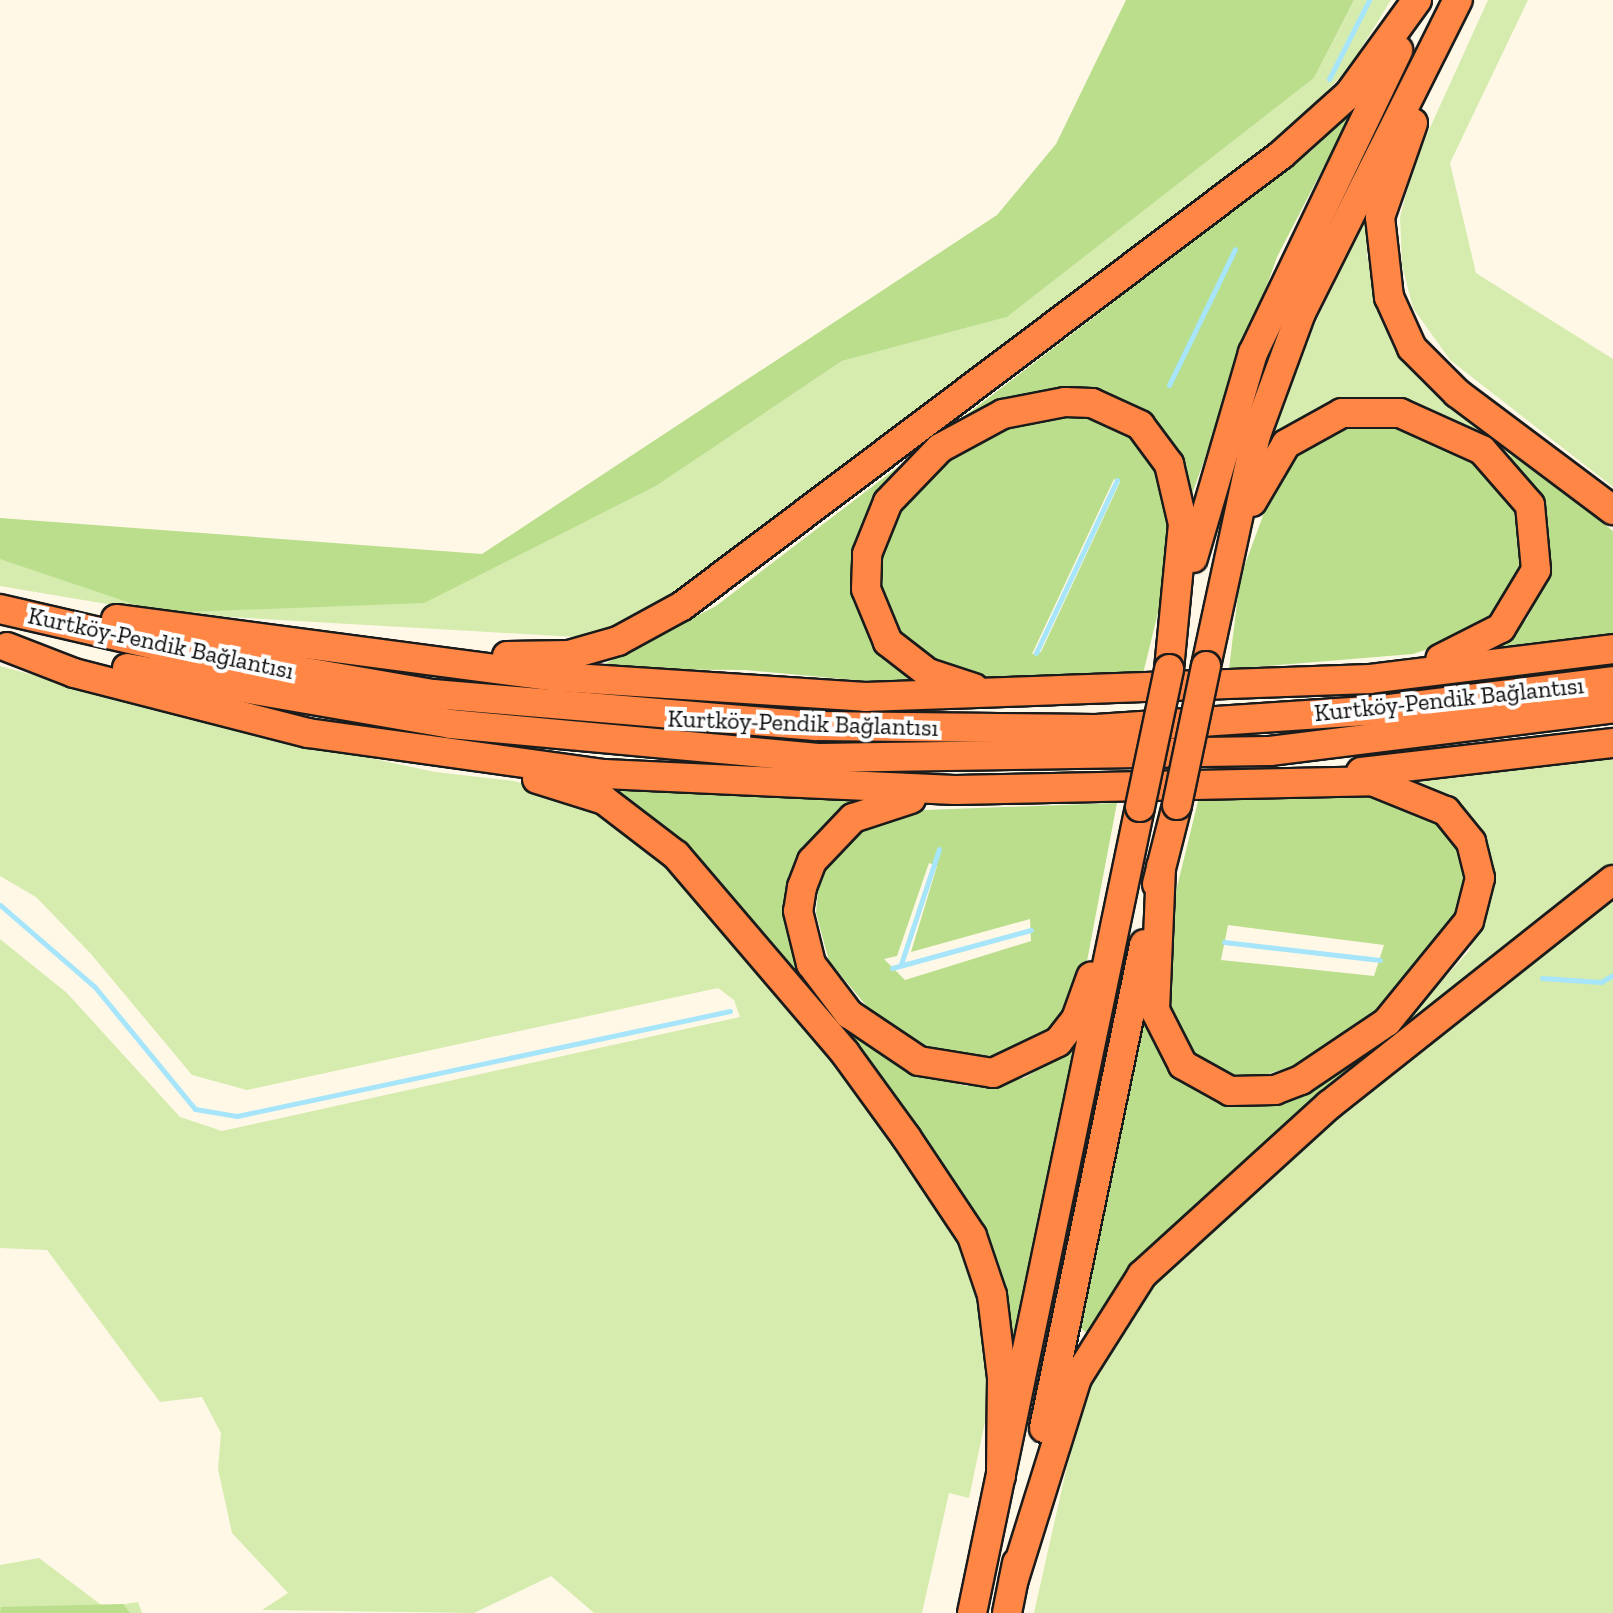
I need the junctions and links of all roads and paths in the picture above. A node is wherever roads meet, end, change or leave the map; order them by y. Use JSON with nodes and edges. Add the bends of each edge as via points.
{"nodes":[{"id":1,"x":1417,"y":0,"type":"edge"},
{"id":2,"x":1423,"y":0,"type":"edge"},
{"id":3,"x":1459,"y":0,"type":"edge"},
{"id":4,"x":1613,"y":510,"type":"edge"},
{"id":5,"x":1223,"y":561,"type":"junction"},
{"id":6,"x":0,"y":601,"type":"edge"},
{"id":7,"x":0,"y":609,"type":"edge"},
{"id":8,"x":3,"y":646,"type":"edge"},
{"id":9,"x":1613,"y":649,"type":"edge"},
{"id":10,"x":405,"y":656,"type":"junction"},
{"id":11,"x":1169,"y":669,"type":"junction"},
{"id":12,"x":1370,"y":679,"type":"junction"},
{"id":13,"x":1613,"y":681,"type":"edge"},
{"id":14,"x":1022,"y":696,"type":"junction"},
{"id":15,"x":1613,"y":708,"type":"edge"},
{"id":16,"x":1613,"y":743,"type":"edge"},
{"id":17,"x":459,"y":757,"type":"junction"},
{"id":18,"x":1296,"y":779,"type":"junction"},
{"id":19,"x":955,"y":790,"type":"junction"},
{"id":20,"x":1130,"y":858,"type":"junction"},
{"id":21,"x":1161,"y":867,"type":"junction"},
{"id":22,"x":1613,"y":880,"type":"edge"},
{"id":23,"x":1001,"y":1476,"type":"junction"},
{"id":24,"x":1014,"y":1579,"type":"junction"},
{"id":25,"x":972,"y":1613,"type":"edge"},
{"id":26,"x":1007,"y":1613,"type":"edge"}],
"edges":[{"from":1,"to":10,"type":"highway","via":[[1349,94],[1281,155],[682,606],[618,641],[569,655]]},
{"from":2,"to":11,"type":"highway","via":[[1253,353]]},
{"from":3,"to":4,"type":"highway","via":[[1380,217],[1389,297],[1412,348],[1457,393]]},
{"from":3,"to":5,"type":"highway","via":[[1301,313],[1256,435]]},
{"from":5,"to":12,"type":"highway","via":[[1264,474],[1286,444],[1321,419],[1400,413],[1482,450],[1530,505],[1536,570],[1521,604],[1501,628],[1462,654]]},
{"from":5,"to":21,"type":"highway","bridge":true,"via":[[1206,666]]},
{"from":6,"to":10,"type":"highway"},
{"from":7,"to":13,"type":"highway","name":"Kurtköy-Pendik Bağlantısı","via":[[178,650],[433,694],[816,726],[1096,729],[1381,710]]},
{"from":8,"to":15,"type":"highway","name":"Kurtköy-Pendik Bağlantısı","via":[[451,724],[817,758],[1270,751]]},
{"from":8,"to":17,"type":"highway","via":[[74,673],[308,733]]},
{"from":9,"to":12,"type":"highway"},
{"from":10,"to":14,"type":"highway","via":[[604,680],[865,697]]},
{"from":11,"to":14,"type":"highway","via":[[1183,524],[1169,464],[1140,425],[1117,412],[1092,403],[1036,405],[972,427],[940,448],[888,502],[867,554],[875,617],[906,660],[959,686]]},
{"from":11,"to":20,"type":"highway","bridge":true},
{"from":12,"to":14,"type":"highway"},
{"from":16,"to":18,"type":"highway"},
{"from":17,"to":19,"type":"highway","via":[[778,786]]},
{"from":17,"to":23,"type":"highway","via":[[604,800],[643,826],[686,866],[845,1053],[972,1236],[998,1333]]},
{"from":18,"to":19,"type":"highway"},
{"from":18,"to":21,"type":"highway","via":[[1409,790],[1446,811],[1463,832],[1480,878],[1469,921],[1438,967],[1346,1054],[1275,1090],[1230,1091],[1183,1065],[1155,1010]]},
{"from":19,"to":20,"type":"highway","via":[[853,818],[812,861],[798,911],[811,964],[829,991],[872,1034],[919,1061],[993,1073],[1058,1042],[1087,994]]},
{"from":20,"to":23,"type":"highway"},
{"from":21,"to":24,"type":"highway"},
{"from":22,"to":24,"type":"highway","via":[[1329,1105],[1142,1275],[1077,1378]]},
{"from":23,"to":25,"type":"highway"},
{"from":24,"to":26,"type":"highway"}]}
